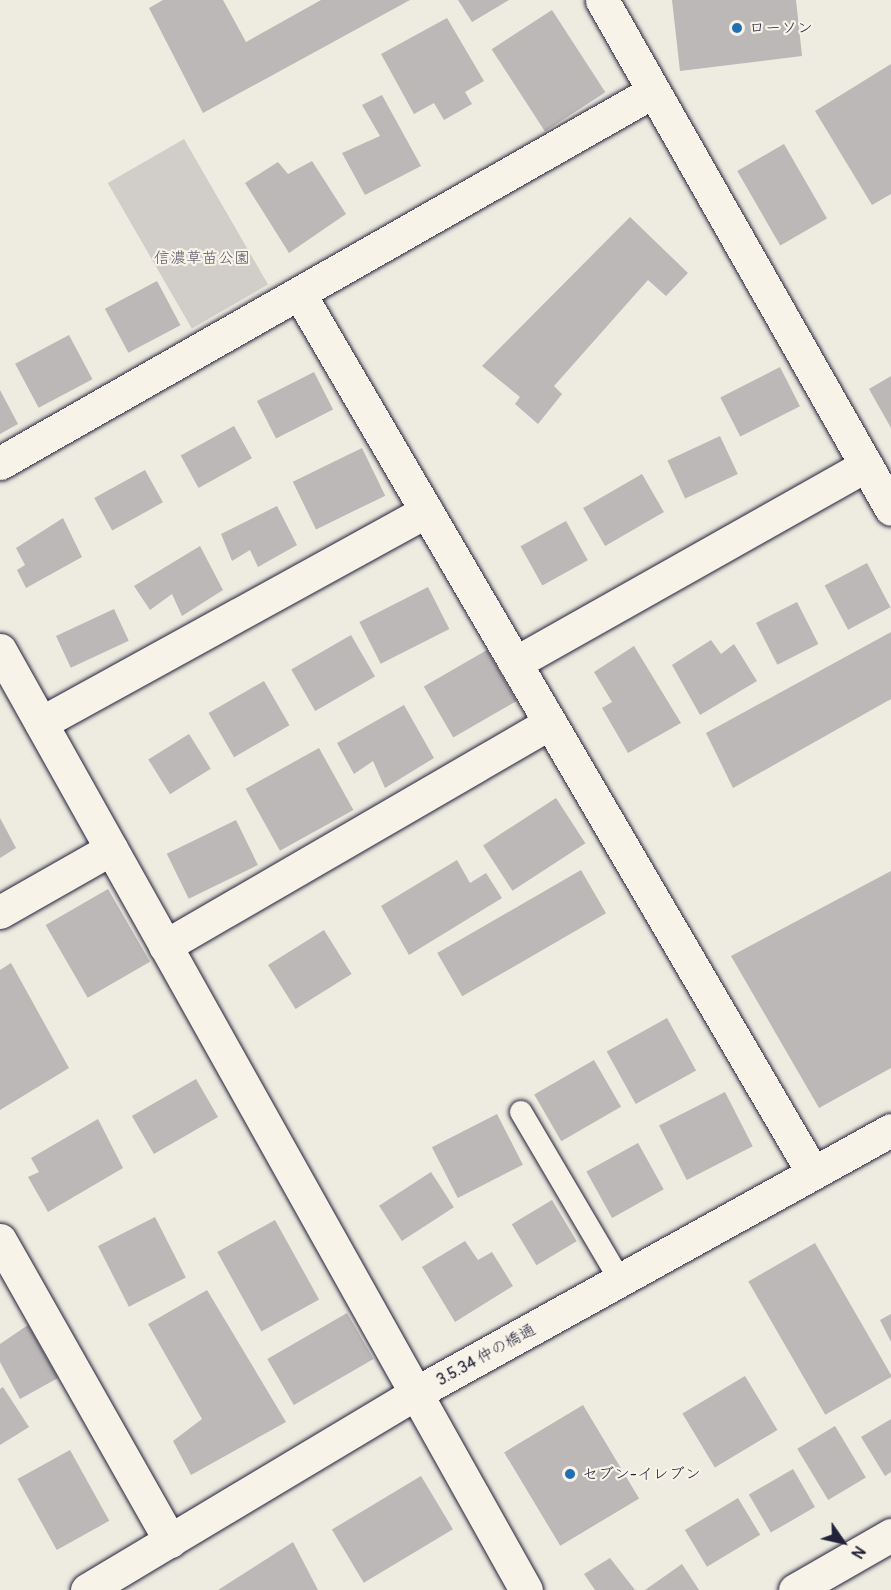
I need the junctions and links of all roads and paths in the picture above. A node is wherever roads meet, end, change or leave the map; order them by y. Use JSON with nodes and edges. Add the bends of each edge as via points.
{"nodes":[{"id":1,"x":602,"y":0,"type":"edge"},
{"id":2,"x":654,"y":91,"type":"junction"},
{"id":3,"x":298,"y":293,"type":"junction"},
{"id":4,"x":0,"y":463,"type":"edge"},
{"id":5,"x":866,"y":465,"type":"junction"},
{"id":6,"x":891,"y":509,"type":"edge"},
{"id":7,"x":426,"y":512,"type":"junction"},
{"id":8,"x":0,"y":650,"type":"edge"},
{"id":9,"x":515,"y":663,"type":"junction"},
{"id":10,"x":41,"y":723,"type":"junction"},
{"id":11,"x":550,"y":723,"type":"junction"},
{"id":12,"x":111,"y":849,"type":"junction"},
{"id":13,"x":0,"y":912,"type":"edge"},
{"id":14,"x":165,"y":946,"type":"junction"},
{"id":15,"x":521,"y":1112,"type":"dead end"},
{"id":16,"x":891,"y":1130,"type":"edge"},
{"id":17,"x":813,"y":1173,"type":"junction"},
{"id":18,"x":0,"y":1240,"type":"edge"},
{"id":19,"x":620,"y":1280,"type":"junction"},
{"id":20,"x":414,"y":1394,"type":"junction"},
{"id":21,"x":891,"y":1535,"type":"edge"},
{"id":22,"x":170,"y":1540,"type":"junction"},
{"id":23,"x":87,"y":1590,"type":"edge"},
{"id":24,"x":526,"y":1590,"type":"edge"},
{"id":25,"x":795,"y":1590,"type":"edge"}],
"edges":[{"from":1,"to":2,"type":"street"},
{"from":2,"to":3,"type":"street"},
{"from":2,"to":5,"type":"street"},
{"from":3,"to":4,"type":"street"},
{"from":3,"to":7,"type":"street"},
{"from":5,"to":6,"type":"street"},
{"from":5,"to":9,"type":"street"},
{"from":7,"to":9,"type":"street"},
{"from":7,"to":10,"type":"street"},
{"from":8,"to":10,"type":"street"},
{"from":9,"to":11,"type":"street"},
{"from":10,"to":12,"type":"street"},
{"from":11,"to":14,"type":"street"},
{"from":11,"to":17,"type":"street"},
{"from":12,"to":13,"type":"street"},
{"from":12,"to":14,"type":"street"},
{"from":14,"to":20,"type":"street"},
{"from":15,"to":19,"type":"lane"},
{"from":16,"to":17,"type":"street","name":"3.5.34 仲の橋通"},
{"from":17,"to":19,"type":"street","name":"3.5.34 仲の橋通"},
{"from":18,"to":22,"type":"street"},
{"from":19,"to":20,"type":"street","name":"3.5.34 仲の橋通"},
{"from":20,"to":22,"type":"street","name":"3.5.34 仲の橋通"},
{"from":20,"to":24,"type":"street"},
{"from":21,"to":25,"type":"street"},
{"from":22,"to":23,"type":"street","name":"3.5.34 仲の橋通"}]}
